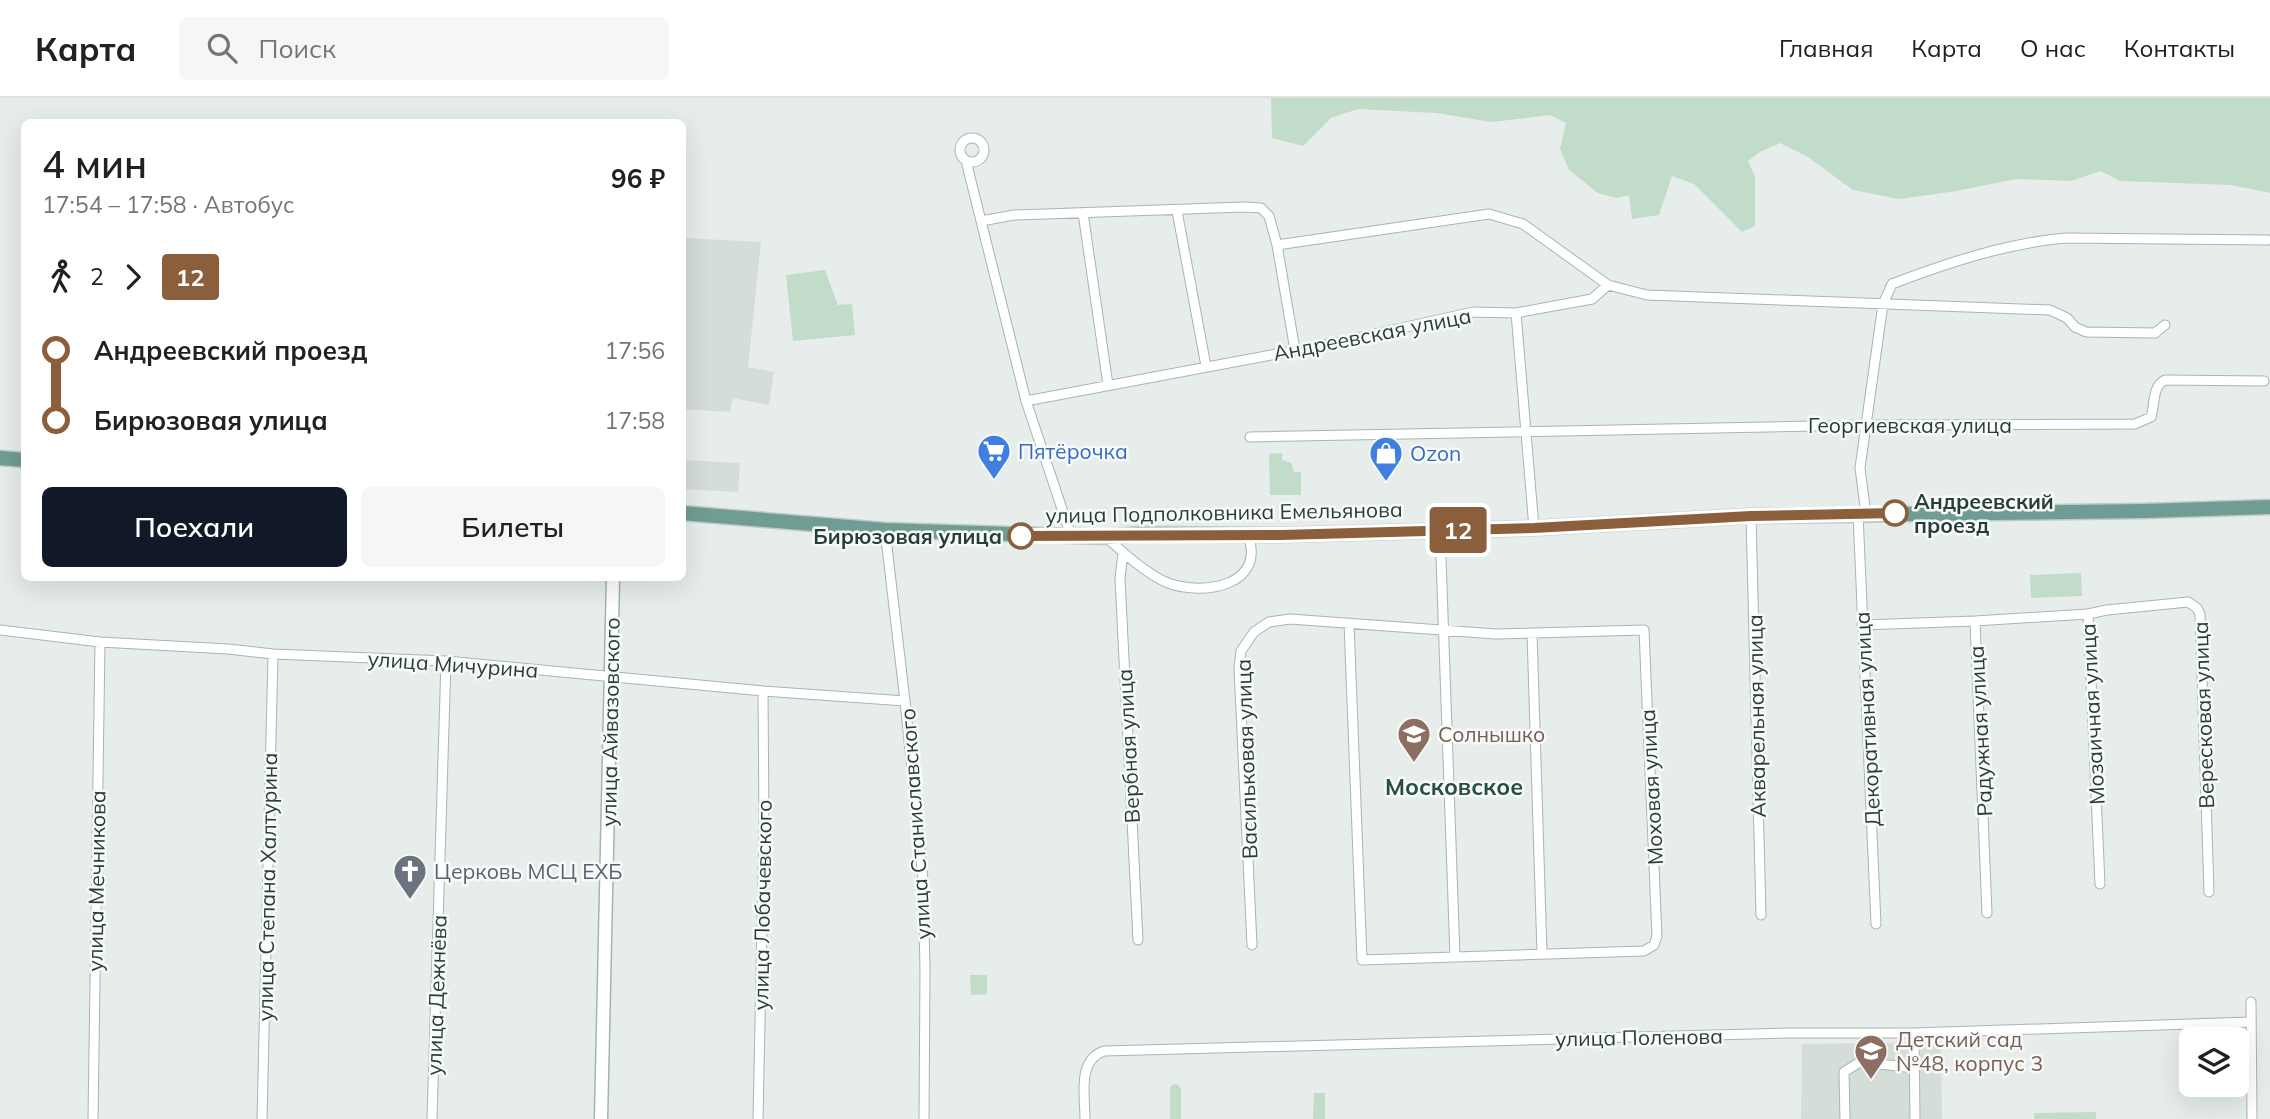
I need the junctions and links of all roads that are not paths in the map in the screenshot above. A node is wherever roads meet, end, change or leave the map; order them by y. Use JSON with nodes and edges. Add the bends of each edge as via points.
{"nodes":[{"id":1,"x":966,"y":161,"type":"dead end"},
{"id":2,"x":1177,"y":211,"type":"junction"},
{"id":3,"x":1083,"y":213,"type":"junction"},
{"id":4,"x":981,"y":221,"type":"junction"},
{"id":5,"x":2268,"y":240,"type":"edge"},
{"id":6,"x":1277,"y":244,"type":"junction"},
{"id":7,"x":1608,"y":285,"type":"junction"},
{"id":8,"x":1883,"y":304,"type":"junction"},
{"id":9,"x":1516,"y":313,"type":"junction"},
{"id":10,"x":2165,"y":325,"type":"dead end"},
{"id":11,"x":1295,"y":350,"type":"junction"},
{"id":12,"x":1206,"y":366,"type":"junction"},
{"id":13,"x":2264,"y":381,"type":"dead end"},
{"id":14,"x":1108,"y":385,"type":"junction"},
{"id":15,"x":1026,"y":401,"type":"junction"},
{"id":16,"x":1867,"y":425,"type":"junction"},
{"id":17,"x":1527,"y":431,"type":"junction"},
{"id":18,"x":1250,"y":437,"type":"dead end"},
{"id":19,"x":0,"y":458,"type":"edge"},
{"id":20,"x":21,"y":460,"type":"edge"},
{"id":21,"x":2270,"y":507,"type":"edge"},
{"id":22,"x":686,"y":513,"type":"edge"},
{"id":23,"x":1862,"y":514,"type":"junction"},
{"id":24,"x":1751,"y":516,"type":"junction"},
{"id":25,"x":1534,"y":528,"type":"junction"},
{"id":26,"x":885,"y":530,"type":"junction"},
{"id":27,"x":1440,"y":530,"type":"junction"},
{"id":28,"x":1248,"y":535,"type":"junction"},
{"id":29,"x":1071,"y":536,"type":"junction"},
{"id":30,"x":1107,"y":537,"type":"junction"},
{"id":31,"x":1123,"y":552,"type":"junction"},
{"id":32,"x":613,"y":581,"type":"edge"},
{"id":33,"x":2088,"y":614,"type":"junction"},
{"id":34,"x":1975,"y":621,"type":"junction"},
{"id":35,"x":1349,"y":623,"type":"junction"},
{"id":36,"x":1862,"y":625,"type":"junction"},
{"id":37,"x":0,"y":630,"type":"edge"},
{"id":38,"x":1444,"y":632,"type":"junction"},
{"id":39,"x":1532,"y":634,"type":"junction"},
{"id":40,"x":100,"y":642,"type":"junction"},
{"id":41,"x":272,"y":654,"type":"junction"},
{"id":42,"x":446,"y":661,"type":"junction"},
{"id":43,"x":611,"y":676,"type":"junction"},
{"id":44,"x":763,"y":691,"type":"junction"},
{"id":45,"x":905,"y":701,"type":"junction"},
{"id":46,"x":2100,"y":884,"type":"dead end"},
{"id":47,"x":2209,"y":892,"type":"dead end"},
{"id":48,"x":1987,"y":913,"type":"dead end"},
{"id":49,"x":1761,"y":915,"type":"dead end"},
{"id":50,"x":1876,"y":924,"type":"dead end"},
{"id":51,"x":1138,"y":940,"type":"dead end"},
{"id":52,"x":1252,"y":945,"type":"dead end"},
{"id":53,"x":1542,"y":953,"type":"junction"},
{"id":54,"x":1455,"y":957,"type":"junction"},
{"id":55,"x":2250,"y":1002,"type":"dead end"},
{"id":56,"x":2251,"y":1022,"type":"junction"},
{"id":57,"x":1914,"y":1033,"type":"junction"},
{"id":58,"x":1914,"y":1068,"type":"junction"},
{"id":59,"x":93,"y":1119,"type":"edge"},
{"id":60,"x":262,"y":1119,"type":"edge"},
{"id":61,"x":432,"y":1119,"type":"edge"},
{"id":62,"x":601,"y":1119,"type":"edge"},
{"id":63,"x":758,"y":1119,"type":"edge"},
{"id":64,"x":924,"y":1119,"type":"edge"},
{"id":65,"x":1085,"y":1119,"type":"edge"},
{"id":66,"x":1845,"y":1119,"type":"edge"},
{"id":67,"x":1915,"y":1119,"type":"edge"},
{"id":68,"x":2252,"y":1119,"type":"edge"}],
"edges":[{"from":1,"to":4,"type":"street"},
{"from":2,"to":3,"type":"street"},
{"from":2,"to":6,"type":"street","via":[[1261,208],[1269,216]]},
{"from":2,"to":12,"type":"street"},
{"from":3,"to":4,"type":"street"},
{"from":3,"to":14,"type":"street"},
{"from":4,"to":15,"type":"street"},
{"from":5,"to":8,"type":"street","via":[[2038,240],[1892,284]]},
{"from":6,"to":7,"type":"street","via":[[1489,214],[1523,224]]},
{"from":6,"to":11,"type":"street"},
{"from":7,"to":8,"type":"street","via":[[1647,295]]},
{"from":7,"to":9,"type":"street","name":"Андреевская улица","via":[[1592,299]]},
{"from":8,"to":10,"type":"street","via":[[2050,310],[2086,332],[2155,333]]},
{"from":8,"to":16,"type":"street","name":"Декоративная улица"},
{"from":9,"to":11,"type":"street","name":"Андреевская улица","via":[[1473,312]]},
{"from":9,"to":17,"type":"street"},
{"from":11,"to":12,"type":"street","name":"Андреевская улица"},
{"from":12,"to":14,"type":"street","name":"Андреевская улица"},
{"from":13,"to":16,"type":"street","name":"Георгиевская улица","via":[[2165,380],[2156,389],[2151,417],[2135,424]]},
{"from":14,"to":15,"type":"street","name":"Андреевская улица"},
{"from":15,"to":29,"type":"street"},
{"from":16,"to":17,"type":"street","name":"Георгиевская улица"},
{"from":16,"to":23,"type":"street","name":"Декоративная улица","via":[[1860,468]]},
{"from":17,"to":18,"type":"street","name":"Георгиевская улица"},
{"from":17,"to":25,"type":"street"},
{"from":19,"to":20,"type":"main road"},
{"from":21,"to":23,"type":"main road","name":"улица Подполковника Емельянова"},
{"from":22,"to":26,"type":"main road","name":"улица Подполковника Емельянова"},
{"from":23,"to":24,"type":"main road","name":"улица Подполковника Емельянова"},
{"from":23,"to":36,"type":"street","name":"Декоративная улица"},
{"from":24,"to":25,"type":"main road","name":"улица Подполковника Емельянова"},
{"from":24,"to":49,"type":"street","name":"Акварельная улица"},
{"from":25,"to":27,"type":"main road","name":"улица Подполковника Емельянова"},
{"from":26,"to":29,"type":"main road","name":"улица Подполковника Емельянова"},
{"from":26,"to":45,"type":"street","name":"улица Станиславского"},
{"from":27,"to":28,"type":"main road","name":"улица Подполковника Емельянова"},
{"from":27,"to":38,"type":"street"},
{"from":28,"to":30,"type":"main road","name":"улица Подполковника Емельянова"},
{"from":28,"to":31,"type":"street","via":[[1250,560],[1244,575],[1212,587],[1167,583]]},
{"from":29,"to":30,"type":"main road","name":"улица Подполковника Емельянова"},
{"from":30,"to":31,"type":"street"},
{"from":31,"to":51,"type":"street","name":"Вербная улица","via":[[1120,579]]},
{"from":32,"to":43,"type":"street","name":"улица Айвазовского"},
{"from":33,"to":34,"type":"street","name":"Мозаичная улица"},
{"from":33,"to":46,"type":"street","name":"Мозаичная улица"},
{"from":33,"to":47,"type":"street","name":"Вересковая улица","via":[[2188,602],[2200,614]]},
{"from":34,"to":36,"type":"street","name":"Радужная улица"},
{"from":34,"to":48,"type":"street","name":"Радужная улица"},
{"from":35,"to":38,"type":"street","name":"Моховая улица"},
{"from":35,"to":52,"type":"street","name":"Васильковая улица","via":[[1269,622],[1254,632],[1241,651]]},
{"from":35,"to":54,"type":"street","name":"Моховая улица","via":[[1362,960]]},
{"from":36,"to":50,"type":"street","name":"Декоративная улица"},
{"from":37,"to":40,"type":"street","name":"улица Мичурина"},
{"from":38,"to":39,"type":"street","name":"Моховая улица"},
{"from":38,"to":54,"type":"street"},
{"from":39,"to":53,"type":"street"},
{"from":39,"to":53,"type":"street","name":"Моховая улица","via":[[1644,630],[1657,936],[1654,945],[1644,951]]},
{"from":40,"to":41,"type":"street","name":"улица Мичурина"},
{"from":40,"to":59,"type":"street","name":"улица Мечникова"},
{"from":41,"to":42,"type":"street","name":"улица Мичурина"},
{"from":41,"to":60,"type":"street","name":"улица Степана Халтурина"},
{"from":42,"to":43,"type":"street","name":"улица Мичурина"},
{"from":42,"to":61,"type":"street","name":"улица Дежнёва"},
{"from":43,"to":44,"type":"street","name":"улица Мичурина"},
{"from":43,"to":62,"type":"street","name":"улица Айвазовского"},
{"from":44,"to":45,"type":"street","name":"улица Мичурина"},
{"from":44,"to":63,"type":"street","name":"улица Лобачевского"},
{"from":45,"to":64,"type":"street","name":"улица Станиславского","via":[[923,880]]},
{"from":53,"to":54,"type":"street","name":"Моховая улица"},
{"from":55,"to":56,"type":"street"},
{"from":56,"to":57,"type":"street","name":"улица Поленова"},
{"from":56,"to":68,"type":"street"},
{"from":57,"to":58,"type":"street"},
{"from":57,"to":65,"type":"street","name":"улица Поленова","via":[[1104,1051],[1086,1066]]},
{"from":58,"to":66,"type":"street","via":[[1860,1062],[1844,1072]]},
{"from":58,"to":67,"type":"street"}]}
